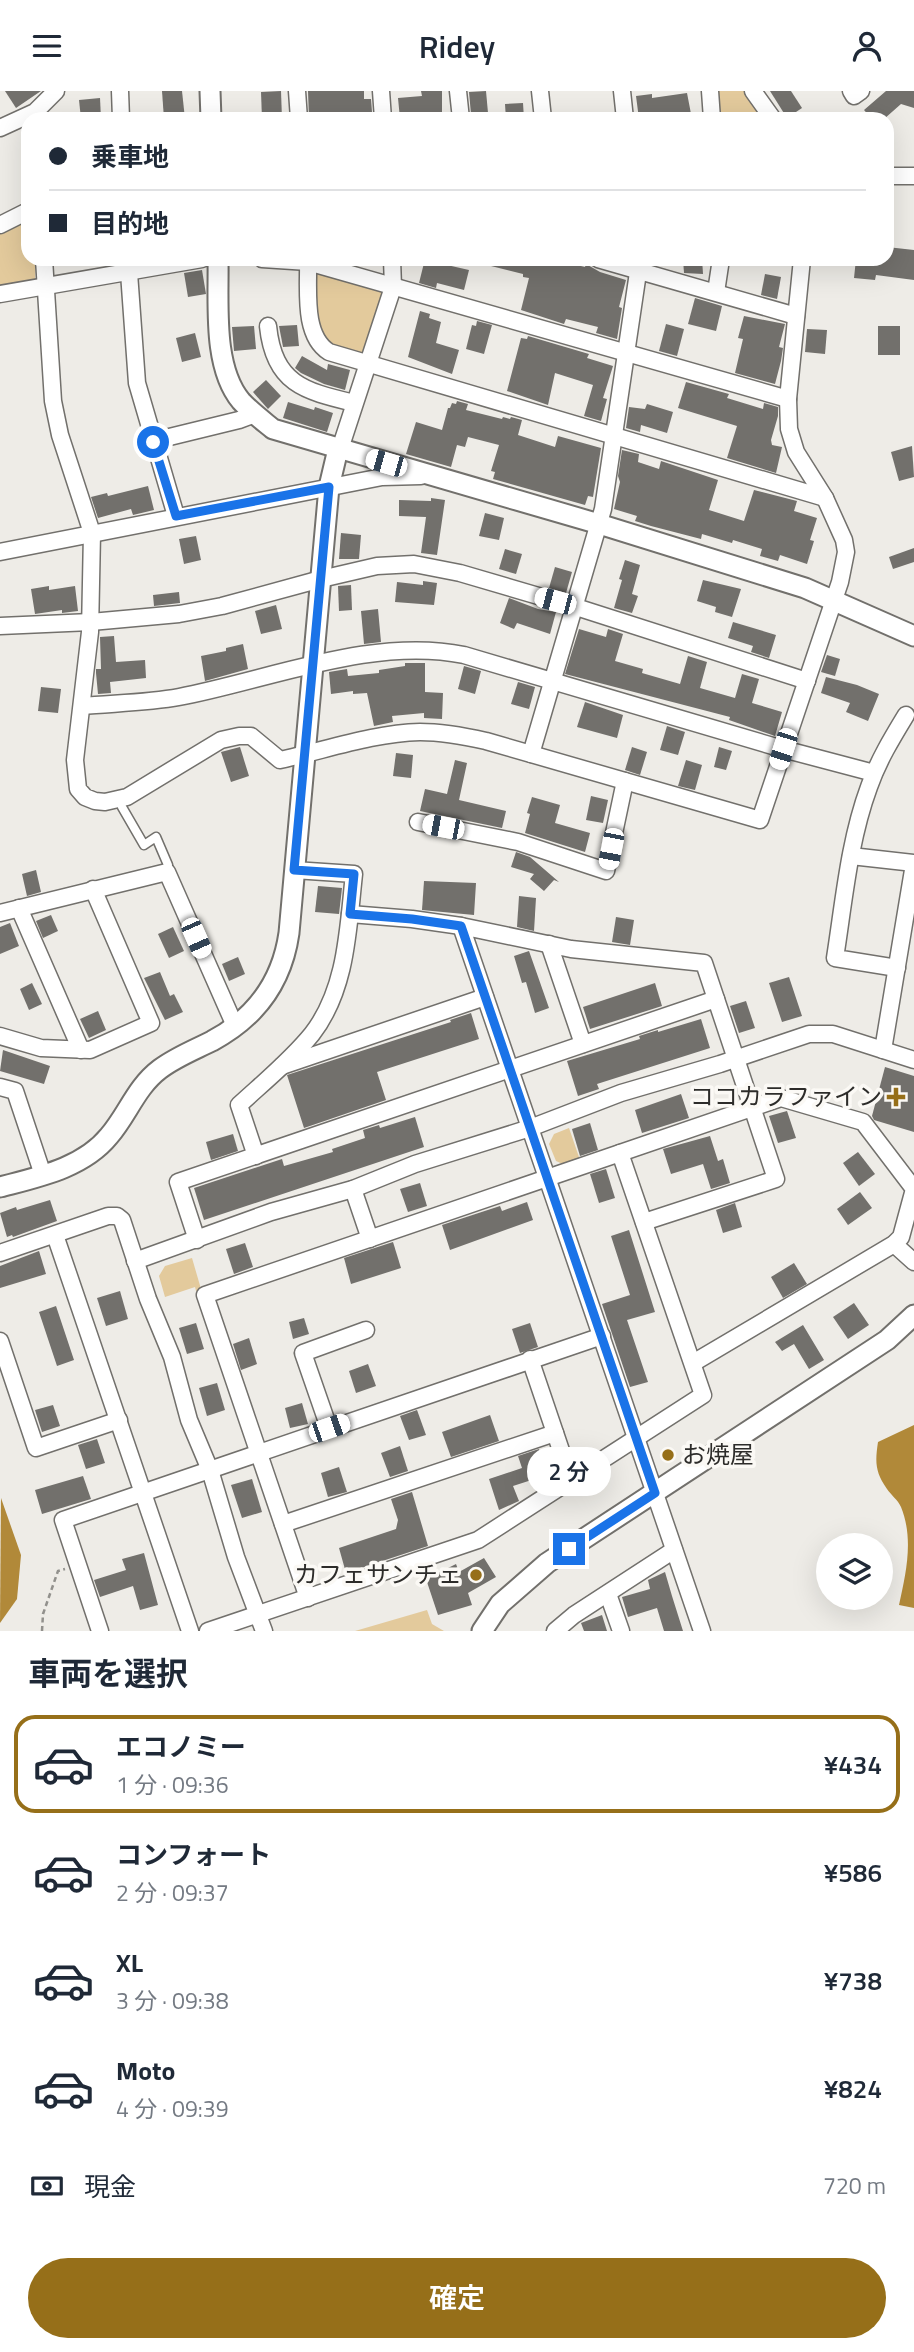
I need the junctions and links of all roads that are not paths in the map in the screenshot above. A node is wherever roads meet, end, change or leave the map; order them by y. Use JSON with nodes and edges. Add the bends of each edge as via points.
{"nodes":[{"id":1,"x":56,"y":91,"type":"edge"},
{"id":2,"x":120,"y":91,"type":"edge"},
{"id":3,"x":210,"y":91,"type":"edge"},
{"id":4,"x":297,"y":91,"type":"edge"},
{"id":5,"x":380,"y":91,"type":"edge"},
{"id":6,"x":458,"y":91,"type":"edge"},
{"id":7,"x":540,"y":91,"type":"edge"},
{"id":8,"x":622,"y":91,"type":"edge"},
{"id":9,"x":710,"y":91,"type":"edge"},
{"id":10,"x":753,"y":91,"type":"edge"},
{"id":11,"x":851,"y":91,"type":"edge"},
{"id":12,"x":861,"y":91,"type":"edge"},
{"id":13,"x":38,"y":112,"type":"edge"},
{"id":14,"x":121,"y":112,"type":"edge"},
{"id":15,"x":211,"y":112,"type":"edge"},
{"id":16,"x":298,"y":112,"type":"edge"},
{"id":17,"x":382,"y":112,"type":"edge"},
{"id":18,"x":460,"y":112,"type":"edge"},
{"id":19,"x":542,"y":112,"type":"edge"},
{"id":20,"x":624,"y":112,"type":"edge"},
{"id":21,"x":712,"y":112,"type":"edge"},
{"id":22,"x":768,"y":112,"type":"edge"},
{"id":23,"x":21,"y":120,"type":"edge"},
{"id":24,"x":0,"y":128,"type":"edge"},
{"id":25,"x":894,"y":176,"type":"edge"},
{"id":26,"x":914,"y":176,"type":"edge"},
{"id":27,"x":21,"y":214,"type":"edge"},
{"id":28,"x":0,"y":225,"type":"edge"},
{"id":29,"x":44,"y":266,"type":"edge"},
{"id":30,"x":125,"y":266,"type":"edge"},
{"id":31,"x":129,"y":266,"type":"edge"},
{"id":32,"x":218,"y":266,"type":"edge"},
{"id":33,"x":308,"y":266,"type":"edge"},
{"id":34,"x":327,"y":266,"type":"edge"},
{"id":35,"x":392,"y":266,"type":"edge"},
{"id":36,"x":639,"y":266,"type":"edge"},
{"id":37,"x":644,"y":266,"type":"edge"},
{"id":38,"x":720,"y":266,"type":"edge"},
{"id":39,"x":801,"y":266,"type":"edge"},
{"id":40,"x":45,"y":286,"type":"junction"},
{"id":41,"x":393,"y":287,"type":"junction"},
{"id":42,"x":716,"y":292,"type":"junction"},
{"id":43,"x":0,"y":295,"type":"edge"},
{"id":44,"x":796,"y":316,"type":"junction"},
{"id":45,"x":268,"y":325,"type":"dead end"},
{"id":46,"x":625,"y":353,"type":"junction"},
{"id":47,"x":366,"y":364,"type":"junction"},
{"id":48,"x":788,"y":399,"type":"junction"},
{"id":49,"x":355,"y":403,"type":"junction"},
{"id":50,"x":255,"y":414,"type":"junction"},
{"id":51,"x":614,"y":437,"type":"junction"},
{"id":52,"x":153,"y":442,"type":"junction"},
{"id":53,"x":339,"y":449,"type":"junction"},
{"id":54,"x":432,"y":476,"type":"junction"},
{"id":55,"x":329,"y":487,"type":"junction"},
{"id":56,"x":825,"y":498,"type":"junction"},
{"id":57,"x":176,"y":516,"type":"junction"},
{"id":58,"x":599,"y":524,"type":"junction"},
{"id":59,"x":92,"y":533,"type":"junction"},
{"id":60,"x":0,"y":552,"type":"edge"},
{"id":61,"x":321,"y":579,"type":"junction"},
{"id":62,"x":834,"y":599,"type":"junction"},
{"id":63,"x":576,"y":607,"type":"junction"},
{"id":64,"x":91,"y":622,"type":"junction"},
{"id":65,"x":0,"y":626,"type":"edge"},
{"id":66,"x":914,"y":636,"type":"edge"},
{"id":67,"x":312,"y":666,"type":"junction"},
{"id":68,"x":554,"y":680,"type":"junction"},
{"id":69,"x":807,"y":681,"type":"junction"},
{"id":70,"x":82,"y":706,"type":"junction"},
{"id":71,"x":906,"y":715,"type":"dead end"},
{"id":72,"x":783,"y":749,"type":"junction"},
{"id":73,"x":531,"y":754,"type":"junction"},
{"id":74,"x":304,"y":755,"type":"junction"},
{"id":75,"x":874,"y":773,"type":"junction"},
{"id":76,"x":625,"y":781,"type":"junction"},
{"id":77,"x":120,"y":799,"type":"junction"},
{"id":78,"x":418,"y":822,"type":"dead end"},
{"id":79,"x":851,"y":856,"type":"junction"},
{"id":80,"x":914,"y":863,"type":"edge"},
{"id":81,"x":294,"y":870,"type":"junction"},
{"id":82,"x":167,"y":872,"type":"junction"},
{"id":83,"x":93,"y":889,"type":"junction"},
{"id":84,"x":19,"y":908,"type":"junction"},
{"id":85,"x":0,"y":913,"type":"edge"},
{"id":86,"x":350,"y":914,"type":"junction"},
{"id":87,"x":461,"y":926,"type":"junction"},
{"id":88,"x":549,"y":944,"type":"junction"},
{"id":89,"x":897,"y":968,"type":"junction"},
{"id":90,"x":485,"y":997,"type":"junction"},
{"id":91,"x":716,"y":999,"type":"junction"},
{"id":92,"x":235,"y":1026,"type":"junction"},
{"id":93,"x":0,"y":1036,"type":"edge"},
{"id":94,"x":583,"y":1044,"type":"junction"},
{"id":95,"x":81,"y":1050,"type":"junction"},
{"id":96,"x":883,"y":1050,"type":"junction"},
{"id":97,"x":737,"y":1058,"type":"junction"},
{"id":98,"x":914,"y":1061,"type":"edge"},
{"id":99,"x":280,"y":1067,"type":"junction"},
{"id":100,"x":511,"y":1070,"type":"junction"},
{"id":101,"x":0,"y":1087,"type":"edge"},
{"id":102,"x":753,"y":1108,"type":"junction"},
{"id":103,"x":530,"y":1128,"type":"junction"},
{"id":104,"x":620,"y":1153,"type":"junction"},
{"id":105,"x":256,"y":1156,"type":"junction"},
{"id":106,"x":43,"y":1175,"type":"junction"},
{"id":107,"x":547,"y":1178,"type":"junction"},
{"id":108,"x":0,"y":1187,"type":"edge"},
{"id":109,"x":354,"y":1189,"type":"junction"},
{"id":110,"x":644,"y":1222,"type":"junction"},
{"id":111,"x":55,"y":1235,"type":"junction"},
{"id":112,"x":370,"y":1239,"type":"junction"},
{"id":113,"x":197,"y":1240,"type":"junction"},
{"id":114,"x":894,"y":1244,"type":"junction"},
{"id":115,"x":0,"y":1253,"type":"edge"},
{"id":116,"x":135,"y":1261,"type":"junction"},
{"id":117,"x":914,"y":1262,"type":"edge"},
{"id":118,"x":914,"y":1315,"type":"edge"},
{"id":119,"x":366,"y":1330,"type":"dead end"},
{"id":120,"x":602,"y":1336,"type":"junction"},
{"id":121,"x":0,"y":1341,"type":"edge"},
{"id":122,"x":530,"y":1359,"type":"junction"},
{"id":123,"x":693,"y":1363,"type":"junction"},
{"id":124,"x":119,"y":1420,"type":"junction"},
{"id":125,"x":329,"y":1428,"type":"junction"},
{"id":126,"x":555,"y":1433,"type":"junction"},
{"id":127,"x":637,"y":1438,"type":"junction"},
{"id":128,"x":259,"y":1452,"type":"junction"},
{"id":129,"x":210,"y":1470,"type":"junction"},
{"id":130,"x":571,"y":1480,"type":"junction"},
{"id":131,"x":143,"y":1491,"type":"junction"},
{"id":132,"x":655,"y":1493,"type":"junction"},
{"id":133,"x":283,"y":1524,"type":"junction"},
{"id":134,"x":674,"y":1549,"type":"junction"},
{"id":135,"x":608,"y":1594,"type":"junction"},
{"id":136,"x":308,"y":1598,"type":"junction"},
{"id":137,"x":259,"y":1614,"type":"junction"},
{"id":138,"x":100,"y":1631,"type":"edge"},
{"id":139,"x":190,"y":1631,"type":"edge"},
{"id":140,"x":208,"y":1631,"type":"edge"},
{"id":141,"x":264,"y":1631,"type":"edge"},
{"id":142,"x":482,"y":1631,"type":"edge"},
{"id":143,"x":555,"y":1631,"type":"edge"},
{"id":144,"x":621,"y":1631,"type":"edge"},
{"id":145,"x":702,"y":1631,"type":"edge"}],
"edges":[{"from":1,"to":13,"type":"street"},
{"from":2,"to":14,"type":"street"},
{"from":3,"to":15,"type":"street"},
{"from":4,"to":16,"type":"street"},
{"from":5,"to":17,"type":"street"},
{"from":6,"to":18,"type":"street"},
{"from":7,"to":19,"type":"street"},
{"from":8,"to":20,"type":"street"},
{"from":9,"to":21,"type":"street"},
{"from":10,"to":22,"type":"street"},
{"from":11,"to":12,"type":"street","via":[[855,96]]},
{"from":23,"to":24,"type":"street"},
{"from":25,"to":26,"type":"street"},
{"from":27,"to":28,"type":"street"},
{"from":29,"to":40,"type":"street"},
{"from":30,"to":40,"type":"street"},
{"from":31,"to":52,"type":"street","via":[[136,383]]},
{"from":32,"to":50,"type":"street","via":[[223,366],[230,384]]},
{"from":33,"to":47,"type":"street","via":[[311,326],[320,346]]},
{"from":34,"to":41,"type":"street"},
{"from":35,"to":41,"type":"street"},
{"from":36,"to":46,"type":"street"},
{"from":37,"to":42,"type":"street"},
{"from":38,"to":42,"type":"street"},
{"from":39,"to":44,"type":"street"},
{"from":40,"to":43,"type":"street"},
{"from":40,"to":59,"type":"street","via":[[53,401]]},
{"from":41,"to":46,"type":"street"},
{"from":41,"to":47,"type":"street"},
{"from":42,"to":44,"type":"street"},
{"from":44,"to":48,"type":"street"},
{"from":45,"to":49,"type":"street","via":[[277,363],[296,383]]},
{"from":46,"to":48,"type":"street"},
{"from":46,"to":51,"type":"street"},
{"from":47,"to":49,"type":"street"},
{"from":47,"to":51,"type":"street"},
{"from":48,"to":56,"type":"street","via":[[793,445]]},
{"from":49,"to":53,"type":"street"},
{"from":50,"to":52,"type":"street"},
{"from":50,"to":53,"type":"street","via":[[273,429]]},
{"from":51,"to":56,"type":"street"},
{"from":51,"to":58,"type":"street"},
{"from":52,"to":57,"type":"street"},
{"from":53,"to":54,"type":"street"},
{"from":53,"to":55,"type":"street"},
{"from":54,"to":55,"type":"street","via":[[382,477]]},
{"from":54,"to":58,"type":"street"},
{"from":55,"to":57,"type":"street"},
{"from":55,"to":61,"type":"street"},
{"from":56,"to":62,"type":"street","via":[[846,552]]},
{"from":57,"to":59,"type":"street"},
{"from":58,"to":62,"type":"street"},
{"from":58,"to":63,"type":"street"},
{"from":59,"to":60,"type":"street"},
{"from":59,"to":64,"type":"street"},
{"from":61,"to":63,"type":"street","via":[[377,566],[414,564]]},
{"from":61,"to":64,"type":"street","via":[[199,611]]},
{"from":61,"to":67,"type":"street"},
{"from":62,"to":66,"type":"street"},
{"from":62,"to":69,"type":"street"},
{"from":63,"to":68,"type":"street"},
{"from":63,"to":69,"type":"street"},
{"from":64,"to":65,"type":"street"},
{"from":64,"to":70,"type":"street"},
{"from":67,"to":68,"type":"street","via":[[397,650],[433,650]]},
{"from":67,"to":70,"type":"street","via":[[177,698]]},
{"from":67,"to":74,"type":"street"},
{"from":68,"to":72,"type":"street"},
{"from":68,"to":73,"type":"street"},
{"from":69,"to":72,"type":"street"},
{"from":70,"to":77,"type":"street","via":[[75,760],[78,789],[95,801]]},
{"from":71,"to":75,"type":"street"},
{"from":72,"to":75,"type":"street"},
{"from":72,"to":76,"type":"street","via":[[760,820]]},
{"from":73,"to":74,"type":"street","via":[[457,734],[420,732]]},
{"from":73,"to":76,"type":"street"},
{"from":74,"to":77,"type":"street","via":[[280,759],[251,736],[221,740]]},
{"from":74,"to":81,"type":"street"},
{"from":75,"to":79,"type":"street"},
{"from":76,"to":78,"type":"street","via":[[606,871],[519,842]]},
{"from":77,"to":82,"type":"lane","via":[[144,845],[156,837]]},
{"from":79,"to":80,"type":"street"},
{"from":79,"to":89,"type":"street","via":[[835,958]]},
{"from":80,"to":89,"type":"street"},
{"from":81,"to":86,"type":"street","via":[[354,874]]},
{"from":81,"to":92,"type":"street","via":[[283,963],[263,1000]]},
{"from":82,"to":83,"type":"street"},
{"from":82,"to":92,"type":"street"},
{"from":83,"to":84,"type":"street"},
{"from":83,"to":95,"type":"street","via":[[151,1023]]},
{"from":84,"to":85,"type":"street"},
{"from":84,"to":95,"type":"street"},
{"from":86,"to":87,"type":"street"},
{"from":86,"to":99,"type":"street","via":[[332,999],[313,1033]]},
{"from":87,"to":88,"type":"street"},
{"from":87,"to":90,"type":"street"},
{"from":88,"to":91,"type":"street","via":[[704,963]]},
{"from":88,"to":94,"type":"street"},
{"from":89,"to":96,"type":"street"},
{"from":90,"to":99,"type":"street"},
{"from":90,"to":100,"type":"street"},
{"from":91,"to":94,"type":"street"},
{"from":91,"to":97,"type":"street"},
{"from":92,"to":106,"type":"street","via":[[159,1069],[97,1149]]},
{"from":93,"to":95,"type":"street","via":[[41,1048]]},
{"from":94,"to":100,"type":"street"},
{"from":96,"to":97,"type":"street","via":[[821,1033]]},
{"from":96,"to":98,"type":"street"},
{"from":97,"to":102,"type":"street"},
{"from":97,"to":103,"type":"street","via":[[621,1093]]},
{"from":99,"to":105,"type":"street","via":[[239,1105]]},
{"from":100,"to":103,"type":"street"},
{"from":100,"to":105,"type":"street"},
{"from":101,"to":106,"type":"street","via":[[15,1091]]},
{"from":102,"to":104,"type":"street"},
{"from":102,"to":110,"type":"street","via":[[776,1179]]},
{"from":102,"to":114,"type":"street","via":[[780,1098],[863,1122],[914,1189],[901,1237]]},
{"from":103,"to":107,"type":"street"},
{"from":103,"to":109,"type":"street","via":[[415,1164]]},
{"from":104,"to":107,"type":"street"},
{"from":104,"to":110,"type":"street"},
{"from":105,"to":113,"type":"street","via":[[178,1182]]},
{"from":106,"to":108,"type":"street"},
{"from":107,"to":112,"type":"street"},
{"from":107,"to":120,"type":"street"},
{"from":109,"to":112,"type":"street"},
{"from":109,"to":113,"type":"street","via":[[271,1212]]},
{"from":110,"to":123,"type":"street"},
{"from":111,"to":115,"type":"street"},
{"from":111,"to":116,"type":"street","via":[[117,1216]]},
{"from":111,"to":124,"type":"street"},
{"from":112,"to":128,"type":"street","via":[[205,1295]]},
{"from":113,"to":116,"type":"street"},
{"from":114,"to":117,"type":"street"},
{"from":114,"to":123,"type":"street"},
{"from":116,"to":129,"type":"street"},
{"from":118,"to":132,"type":"street","via":[[887,1340]]},
{"from":119,"to":125,"type":"street","via":[[303,1353]]},
{"from":120,"to":122,"type":"street"},
{"from":120,"to":127,"type":"street"},
{"from":121,"to":124,"type":"street","via":[[36,1448]]},
{"from":122,"to":125,"type":"street"},
{"from":122,"to":126,"type":"street"},
{"from":123,"to":127,"type":"street","via":[[703,1395]]},
{"from":124,"to":131,"type":"street"},
{"from":125,"to":128,"type":"street"},
{"from":126,"to":130,"type":"street"},
{"from":126,"to":133,"type":"street"},
{"from":127,"to":130,"type":"street"},
{"from":127,"to":132,"type":"street"},
{"from":128,"to":129,"type":"street"},
{"from":128,"to":133,"type":"street"},
{"from":129,"to":131,"type":"street"},
{"from":129,"to":137,"type":"street"},
{"from":130,"to":136,"type":"street","via":[[478,1540]]},
{"from":131,"to":138,"type":"street","via":[[63,1520]]},
{"from":131,"to":139,"type":"street"},
{"from":132,"to":134,"type":"street"},
{"from":132,"to":142,"type":"street","via":[[532,1575],[500,1604]]},
{"from":133,"to":136,"type":"street"},
{"from":134,"to":135,"type":"street"},
{"from":134,"to":145,"type":"street"},
{"from":135,"to":143,"type":"street"},
{"from":135,"to":144,"type":"street"},
{"from":136,"to":137,"type":"street"},
{"from":137,"to":140,"type":"street"},
{"from":137,"to":141,"type":"street"}]}
